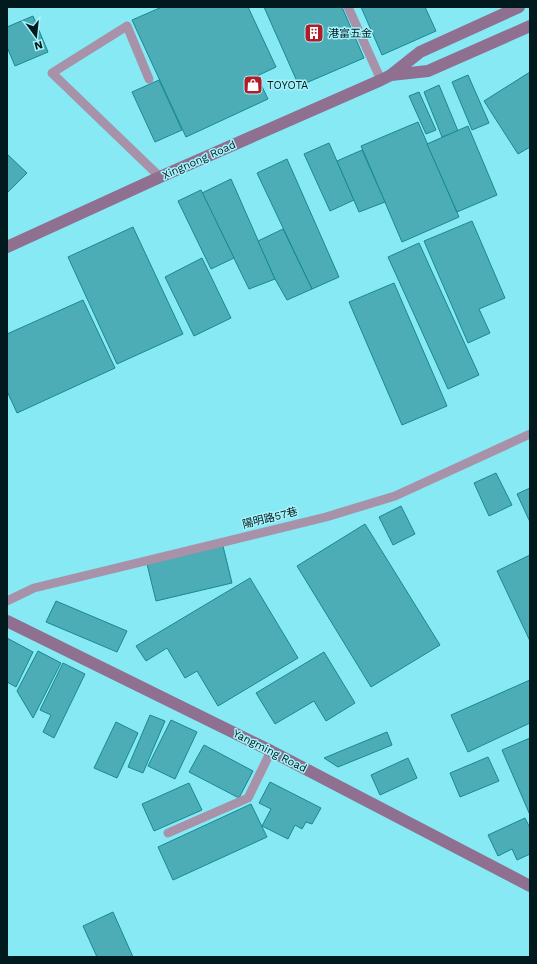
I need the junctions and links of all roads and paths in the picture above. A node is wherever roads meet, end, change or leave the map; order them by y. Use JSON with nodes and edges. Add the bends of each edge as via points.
{"nodes":[{"id":1,"x":348,"y":7,"type":"edge"},
{"id":2,"x":519,"y":7,"type":"edge"},
{"id":3,"x":530,"y":26,"type":"edge"},
{"id":4,"x":386,"y":77,"type":"junction"},
{"id":5,"x":149,"y":79,"type":"dead end"},
{"id":6,"x":160,"y":177,"type":"junction"},
{"id":7,"x":7,"y":247,"type":"edge"},
{"id":8,"x":530,"y":434,"type":"edge"},
{"id":9,"x":7,"y":601,"type":"edge"},
{"id":10,"x":7,"y":621,"type":"edge"},
{"id":11,"x":271,"y":751,"type":"junction"},
{"id":12,"x":168,"y":833,"type":"dead end"},
{"id":13,"x":530,"y":886,"type":"edge"}],
"edges":[{"from":1,"to":4,"type":"lane"},
{"from":2,"to":4,"type":"main road","name":"Xingnong Road","via":[[420,52]]},
{"from":3,"to":4,"type":"main road","name":"Xingnong Road","via":[[428,71]]},
{"from":4,"to":6,"type":"main road","name":"Xingnong Road"},
{"from":5,"to":6,"type":"lane","via":[[127,26],[52,73]]},
{"from":6,"to":7,"type":"main road","name":"Xingnong Road"},
{"from":8,"to":9,"type":"lane","name":"陽明路57巷","via":[[395,496],[326,517],[34,588]]},
{"from":10,"to":11,"type":"main road","name":"Yangming Road"},
{"from":11,"to":12,"type":"lane","via":[[248,798]]},
{"from":11,"to":13,"type":"main road","name":"Yangming Road"}]}
